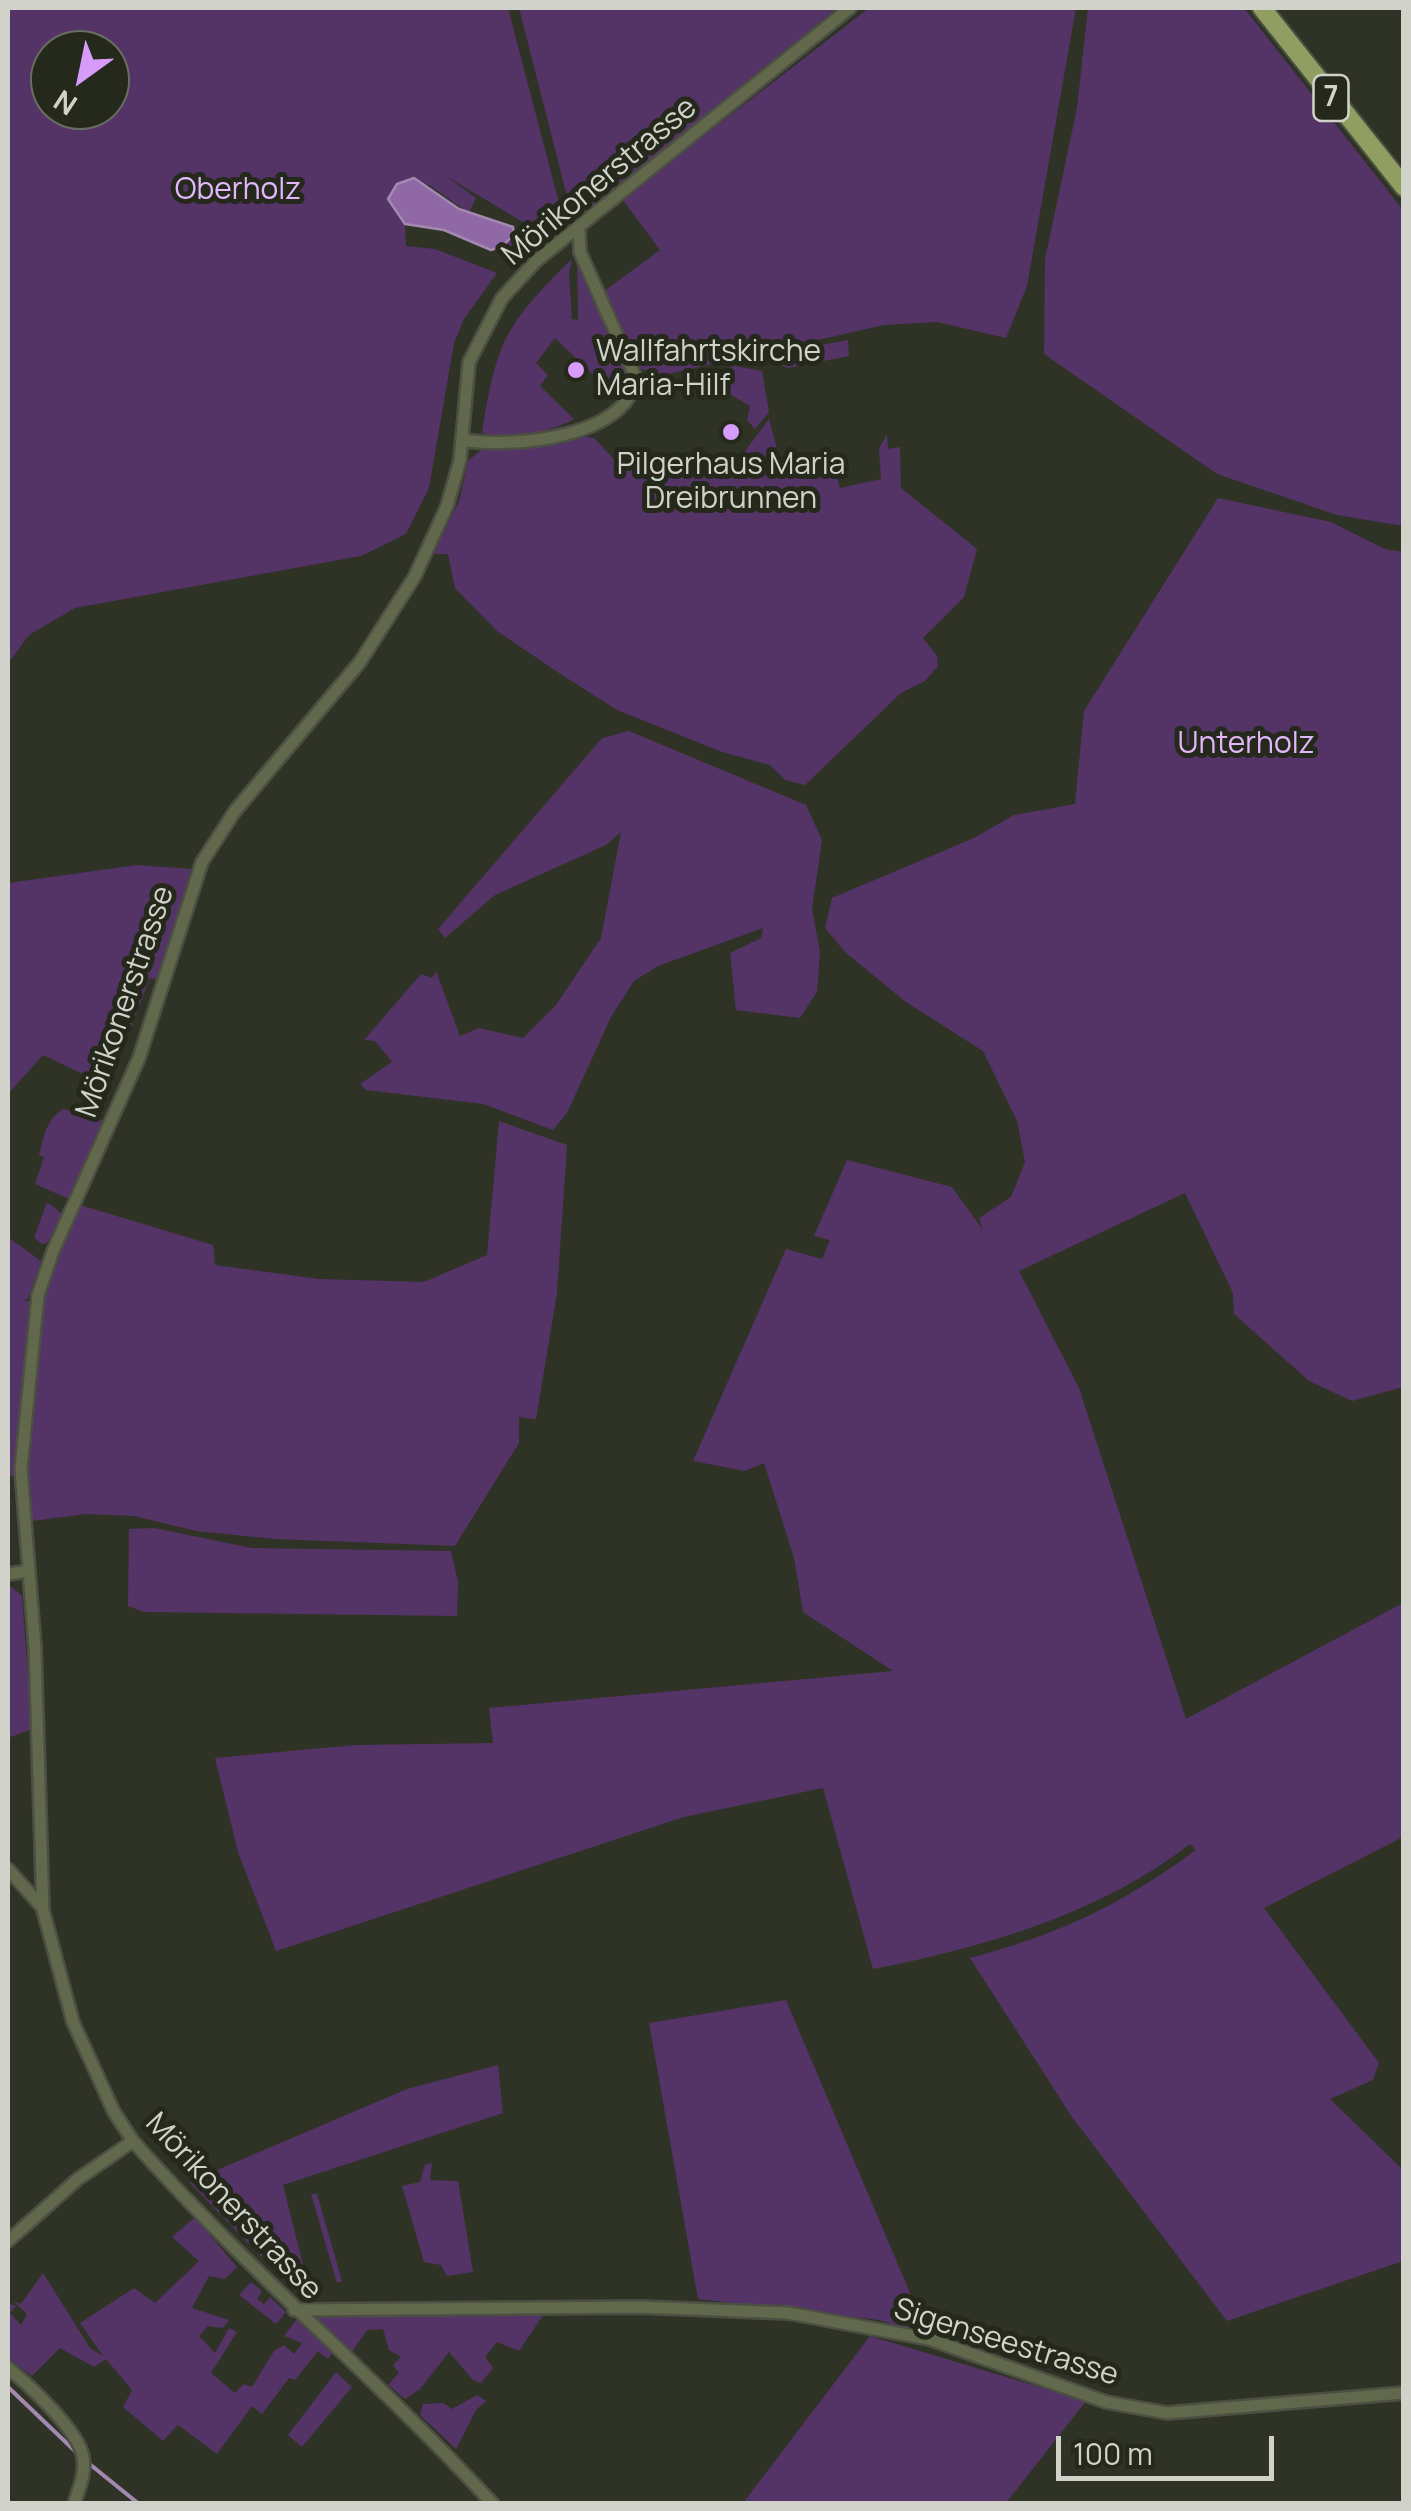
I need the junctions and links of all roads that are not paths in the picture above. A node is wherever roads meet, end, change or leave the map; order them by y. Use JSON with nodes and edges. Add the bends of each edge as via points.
{"nodes":[{"id":1,"x":850,"y":8,"type":"edge"},
{"id":2,"x":1262,"y":8,"type":"edge"},
{"id":3,"x":1404,"y":187,"type":"edge"},
{"id":4,"x":578,"y":231,"type":"junction"},
{"id":5,"x":463,"y":440,"type":"junction"},
{"id":6,"x":28,"y":1571,"type":"junction"},
{"id":7,"x":8,"y":1574,"type":"edge"},
{"id":8,"x":8,"y":1869,"type":"edge"},
{"id":9,"x":43,"y":1910,"type":"junction"},
{"id":10,"x":133,"y":2141,"type":"junction"},
{"id":11,"x":8,"y":2241,"type":"edge"},
{"id":12,"x":294,"y":2310,"type":"junction"},
{"id":13,"x":8,"y":2368,"type":"edge"},
{"id":14,"x":1404,"y":2393,"type":"edge"},
{"id":15,"x":74,"y":2504,"type":"edge"},
{"id":16,"x":492,"y":2504,"type":"edge"}],
"edges":[{"from":1,"to":4,"type":"street","name":"Mörikonerstrasse"},
{"from":2,"to":3,"type":"main road","number":"7"},
{"from":4,"to":5,"type":"street","name":"Mörikonerstrasse","via":[[523,272],[484,328],[470,362]]},
{"from":4,"to":5,"type":"street","via":[[580,252],[636,378],[634,392],[595,424],[561,436],[520,443]]},
{"from":5,"to":6,"type":"street","name":"Mörikonerstrasse","via":[[438,528],[392,616],[235,811],[202,862],[139,1058],[46,1268],[31,1337],[21,1469]]},
{"from":6,"to":7,"type":"street"},
{"from":6,"to":9,"type":"street","name":"Mörikonerstrasse"},
{"from":8,"to":9,"type":"street"},
{"from":9,"to":10,"type":"street","name":"Mörikonerstrasse","via":[[73,2022]]},
{"from":10,"to":11,"type":"street"},
{"from":10,"to":12,"type":"street","name":"Mörikonerstrasse"},
{"from":12,"to":14,"type":"street","name":"Sigenseestrasse","via":[[640,2307],[788,2313],[929,2339],[1106,2402],[1167,2413]]},
{"from":12,"to":16,"type":"street","name":"Mörikonerstrasse","via":[[426,2431]]},
{"from":13,"to":15,"type":"street","via":[[82,2451]]}]}
